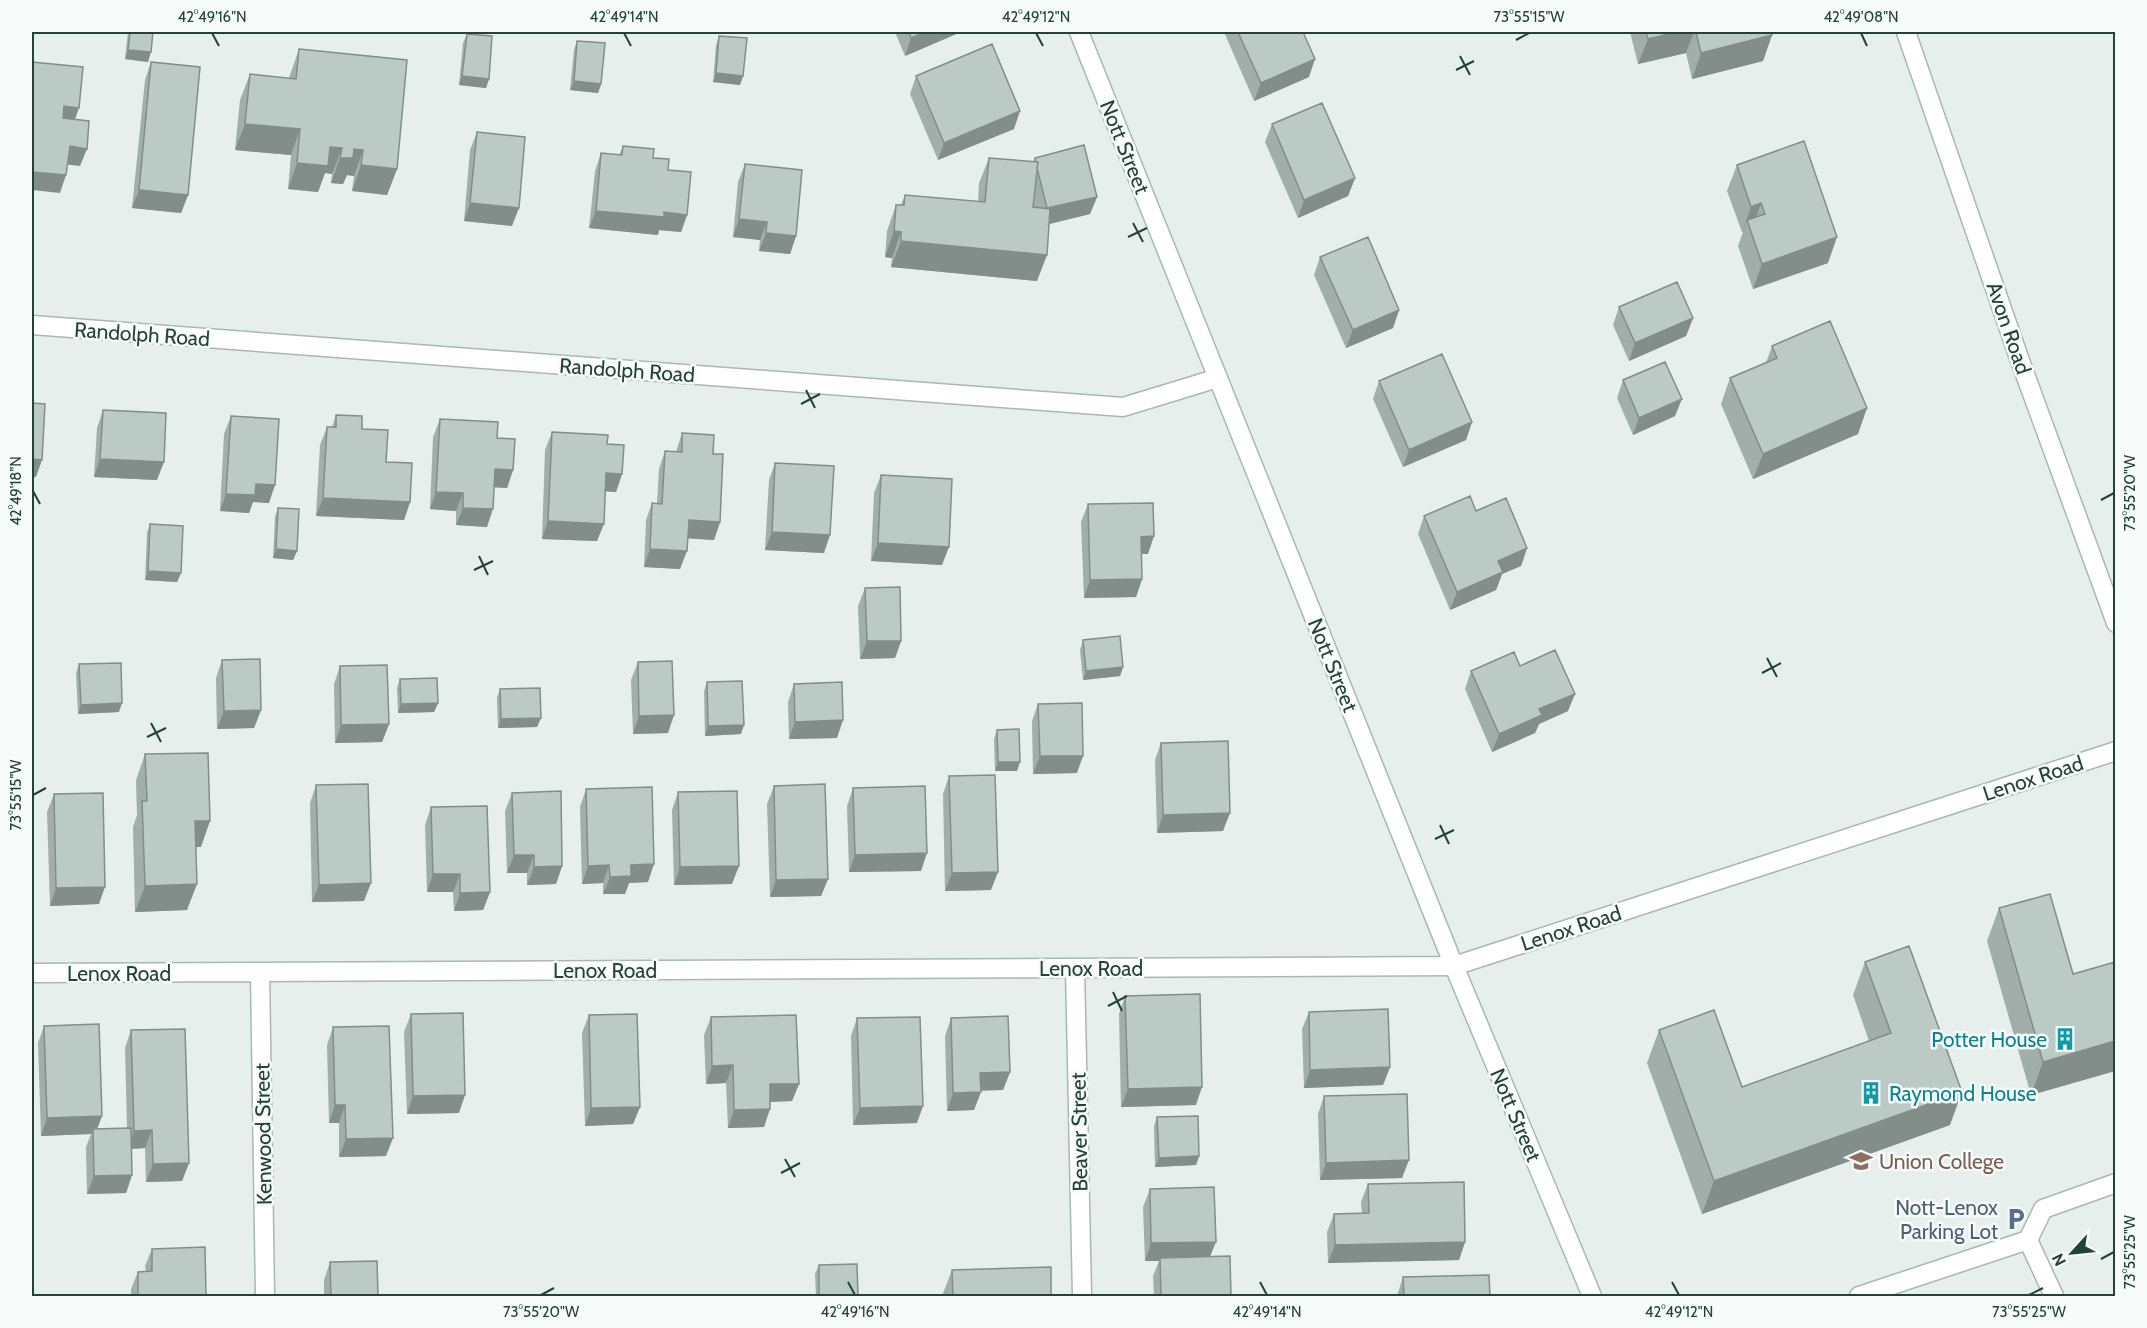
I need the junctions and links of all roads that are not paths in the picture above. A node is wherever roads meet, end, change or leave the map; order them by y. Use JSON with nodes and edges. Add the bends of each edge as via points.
{"nodes":[{"id":1,"x":1079,"y":32,"type":"edge"},
{"id":2,"x":1906,"y":32,"type":"edge"},
{"id":3,"x":32,"y":325,"type":"edge"},
{"id":4,"x":1218,"y":378,"type":"junction"},
{"id":5,"x":2115,"y":623,"type":"edge"},
{"id":6,"x":2115,"y":751,"type":"edge"},
{"id":7,"x":1454,"y":966,"type":"junction"},
{"id":8,"x":1075,"y":968,"type":"junction"},
{"id":9,"x":260,"y":972,"type":"junction"},
{"id":10,"x":32,"y":973,"type":"edge"},
{"id":11,"x":2115,"y":1183,"type":"edge"},
{"id":12,"x":2028,"y":1240,"type":"junction"},
{"id":13,"x":265,"y":1296,"type":"edge"},
{"id":14,"x":1082,"y":1296,"type":"edge"},
{"id":15,"x":1592,"y":1296,"type":"edge"},
{"id":16,"x":1859,"y":1296,"type":"edge"},
{"id":17,"x":2054,"y":1296,"type":"edge"}],
"edges":[{"from":1,"to":4,"type":"street","name":"Nott Street"},
{"from":2,"to":5,"type":"street","name":"Avon Road"},
{"from":3,"to":4,"type":"street","name":"Randolph Road","via":[[1124,406]]},
{"from":4,"to":7,"type":"street","name":"Nott Street"},
{"from":6,"to":7,"type":"street","name":"Lenox Road"},
{"from":7,"to":8,"type":"street","name":"Lenox Road"},
{"from":7,"to":15,"type":"street","name":"Nott Street"},
{"from":8,"to":9,"type":"street","name":"Lenox Road"},
{"from":8,"to":14,"type":"street","name":"Beaver Street"},
{"from":9,"to":10,"type":"street","name":"Lenox Road"},
{"from":9,"to":13,"type":"street","name":"Kenwood Street"},
{"from":11,"to":12,"type":"street","via":[[2043,1209]]},
{"from":12,"to":16,"type":"street"},
{"from":12,"to":17,"type":"street"}]}
